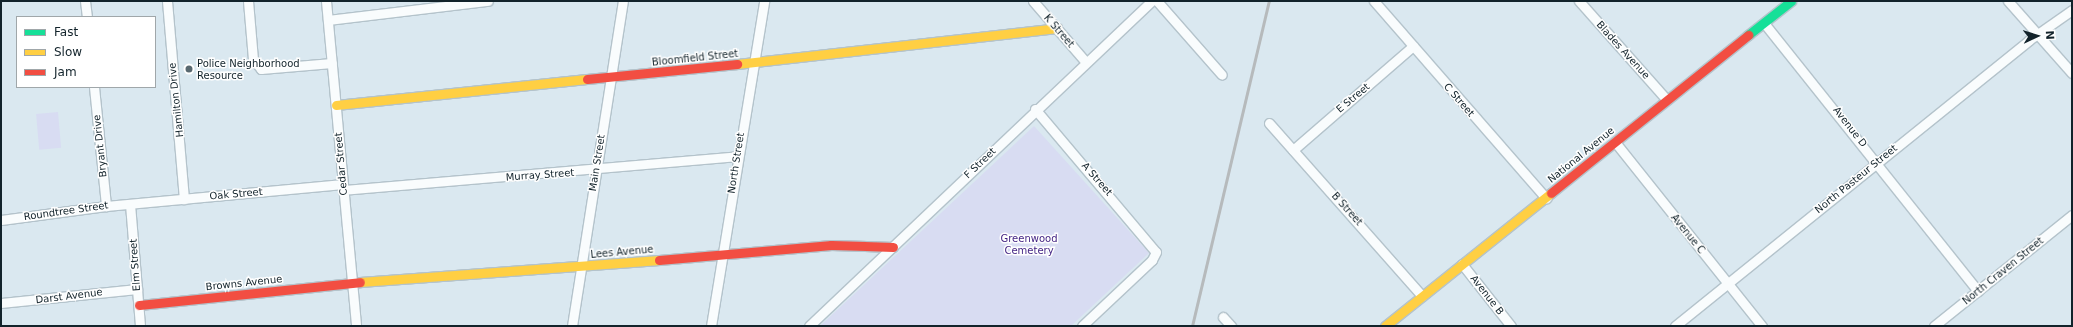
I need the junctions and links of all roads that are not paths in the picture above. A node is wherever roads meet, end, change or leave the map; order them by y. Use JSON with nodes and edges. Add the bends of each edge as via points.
{"nodes":[{"id":1,"x":85,"y":1,"type":"edge"},
{"id":2,"x":166,"y":1,"type":"edge"},
{"id":3,"x":248,"y":1,"type":"edge"},
{"id":4,"x":326,"y":1,"type":"edge"},
{"id":5,"x":488,"y":1,"type":"edge"},
{"id":6,"x":624,"y":1,"type":"edge"},
{"id":7,"x":764,"y":1,"type":"edge"},
{"id":8,"x":1033,"y":1,"type":"edge"},
{"id":9,"x":1152,"y":1,"type":"edge"},
{"id":10,"x":1157,"y":1,"type":"edge"},
{"id":11,"x":1374,"y":1,"type":"edge"},
{"id":12,"x":1579,"y":1,"type":"edge"},
{"id":13,"x":2008,"y":1,"type":"edge"},
{"id":14,"x":1786,"y":2,"type":"edge"},
{"id":15,"x":2072,"y":10,"type":"edge"},
{"id":16,"x":87,"y":16,"type":"edge"},
{"id":17,"x":328,"y":20,"type":"junction"},
{"id":18,"x":1764,"y":23,"type":"junction"},
{"id":19,"x":1057,"y":28,"type":"junction"},
{"id":20,"x":2038,"y":34,"type":"junction"},
{"id":21,"x":1413,"y":46,"type":"junction"},
{"id":22,"x":1085,"y":61,"type":"junction"},
{"id":23,"x":753,"y":62,"type":"junction"},
{"id":24,"x":332,"y":63,"type":"junction"},
{"id":25,"x":2072,"y":73,"type":"edge"},
{"id":26,"x":1222,"y":75,"type":"dead end"},
{"id":27,"x":611,"y":77,"type":"junction"},
{"id":28,"x":94,"y":88,"type":"edge"},
{"id":29,"x":1667,"y":100,"type":"junction"},
{"id":30,"x":336,"y":105,"type":"junction"},
{"id":31,"x":1035,"y":109,"type":"junction"},
{"id":32,"x":1269,"y":123,"type":"dead end"},
{"id":33,"x":1615,"y":142,"type":"junction"},
{"id":34,"x":1293,"y":150,"type":"junction"},
{"id":35,"x":737,"y":156,"type":"junction"},
{"id":36,"x":1877,"y":162,"type":"junction"},
{"id":37,"x":596,"y":171,"type":"junction"},
{"id":38,"x":343,"y":187,"type":"junction"},
{"id":39,"x":1546,"y":198,"type":"junction"},
{"id":40,"x":184,"y":199,"type":"junction"},
{"id":41,"x":130,"y":204,"type":"junction"},
{"id":42,"x":106,"y":206,"type":"junction"},
{"id":43,"x":2072,"y":215,"type":"edge"},
{"id":44,"x":1,"y":220,"type":"edge"},
{"id":45,"x":893,"y":247,"type":"junction"},
{"id":46,"x":722,"y":254,"type":"junction"},
{"id":47,"x":1462,"y":264,"type":"junction"},
{"id":48,"x":580,"y":267,"type":"junction"},
{"id":49,"x":352,"y":282,"type":"junction"},
{"id":50,"x":1727,"y":282,"type":"junction"},
{"id":51,"x":137,"y":289,"type":"junction"},
{"id":52,"x":1978,"y":291,"type":"junction"},
{"id":53,"x":1422,"y":296,"type":"junction"},
{"id":54,"x":1,"y":303,"type":"edge"},
{"id":55,"x":139,"y":305,"type":"junction"},
{"id":56,"x":1223,"y":317,"type":"dead end"},
{"id":57,"x":140,"y":326,"type":"edge"},
{"id":58,"x":356,"y":326,"type":"edge"},
{"id":59,"x":572,"y":326,"type":"edge"},
{"id":60,"x":711,"y":326,"type":"edge"},
{"id":61,"x":808,"y":326,"type":"edge"},
{"id":62,"x":1082,"y":326,"type":"edge"},
{"id":63,"x":1231,"y":326,"type":"edge"},
{"id":64,"x":1385,"y":326,"type":"edge"},
{"id":65,"x":1511,"y":326,"type":"edge"},
{"id":66,"x":1675,"y":326,"type":"edge"},
{"id":67,"x":1762,"y":326,"type":"edge"},
{"id":68,"x":1934,"y":326,"type":"edge"}],
"edges":[{"from":1,"to":16,"type":"street"},
{"from":2,"to":40,"type":"street","name":"Hamilton Drive"},
{"from":3,"to":24,"type":"street","via":[[252,52],[261,69]]},
{"from":4,"to":17,"type":"street","name":"Cedar Street"},
{"from":5,"to":17,"type":"street"},
{"from":6,"to":27,"type":"street","name":"Main Street"},
{"from":7,"to":23,"type":"street","name":"North Street"},
{"from":8,"to":19,"type":"street","name":"K Street"},
{"from":9,"to":22,"type":"street","name":"F Street"},
{"from":10,"to":26,"type":"street"},
{"from":11,"to":21,"type":"street","name":"C Street"},
{"from":12,"to":29,"type":"street","name":"Blades Avenue"},
{"from":13,"to":20,"type":"street"},
{"from":14,"to":18,"type":"street","name":"National Avenue"},
{"from":15,"to":20,"type":"street","name":"North Pasteur Street"},
{"from":17,"to":24,"type":"street","name":"Cedar Street"},
{"from":18,"to":29,"type":"street","name":"National Avenue"},
{"from":18,"to":36,"type":"street","name":"Avenue D"},
{"from":19,"to":22,"type":"street","name":"K Street"},
{"from":19,"to":23,"type":"street","name":"Bloomfield Street"},
{"from":20,"to":25,"type":"street"},
{"from":20,"to":36,"type":"street","name":"North Pasteur Street"},
{"from":21,"to":34,"type":"street","name":"E Street"},
{"from":21,"to":39,"type":"street","name":"C Street"},
{"from":22,"to":31,"type":"street","name":"F Street"},
{"from":23,"to":27,"type":"street","name":"Bloomfield Street"},
{"from":23,"to":35,"type":"street","name":"North Street"},
{"from":24,"to":30,"type":"street","name":"Cedar Street"},
{"from":27,"to":30,"type":"street","name":"Bloomfield Street"},
{"from":27,"to":37,"type":"street","name":"Main Street"},
{"from":28,"to":42,"type":"street","name":"Bryant Drive"},
{"from":29,"to":33,"type":"street","name":"National Avenue"},
{"from":30,"to":38,"type":"street","name":"Cedar Street"},
{"from":31,"to":45,"type":"street","name":"F Street"},
{"from":31,"to":62,"type":"street","name":"A Street","via":[[1156,252],[1152,260]]},
{"from":32,"to":34,"type":"street","name":"B Street"},
{"from":33,"to":39,"type":"street","name":"National Avenue"},
{"from":33,"to":50,"type":"street","name":"Avenue C"},
{"from":34,"to":53,"type":"street","name":"B Street"},
{"from":35,"to":37,"type":"street","name":"Murray Street"},
{"from":35,"to":46,"type":"street","name":"North Street"},
{"from":36,"to":50,"type":"street","name":"North Pasteur Street"},
{"from":36,"to":52,"type":"street","name":"Avenue D"},
{"from":37,"to":38,"type":"street","name":"Murray Street"},
{"from":37,"to":48,"type":"street","name":"Main Street"},
{"from":38,"to":40,"type":"street","name":"Oak Street"},
{"from":38,"to":49,"type":"street","name":"Cedar Street"},
{"from":39,"to":47,"type":"street","name":"National Avenue"},
{"from":40,"to":41,"type":"street","name":"Oak Street"},
{"from":41,"to":42,"type":"street","name":"Roundtree Street"},
{"from":41,"to":51,"type":"street","name":"Elm Street"},
{"from":42,"to":44,"type":"street","name":"Roundtree Street"},
{"from":43,"to":52,"type":"street","name":"North Craven Street"},
{"from":45,"to":46,"type":"street","name":"Lees Avenue","via":[[832,244]]},
{"from":45,"to":61,"type":"street","name":"F Street"},
{"from":46,"to":48,"type":"street","name":"Lees Avenue"},
{"from":46,"to":60,"type":"street","name":"North Street"},
{"from":47,"to":53,"type":"street","name":"National Avenue"},
{"from":47,"to":65,"type":"street","name":"Avenue B"},
{"from":48,"to":49,"type":"street","name":"Lees Avenue"},
{"from":48,"to":59,"type":"street","name":"Main Street"},
{"from":49,"to":55,"type":"street","name":"Browns Avenue"},
{"from":49,"to":58,"type":"street","name":"Cedar Street"},
{"from":50,"to":66,"type":"street","name":"North Pasteur Street"},
{"from":50,"to":67,"type":"street","name":"Avenue C"},
{"from":51,"to":54,"type":"street","name":"Darst Avenue"},
{"from":51,"to":55,"type":"street","name":"Elm Street"},
{"from":52,"to":68,"type":"street","name":"North Craven Street"},
{"from":53,"to":64,"type":"street","name":"National Avenue"},
{"from":55,"to":57,"type":"street","name":"Elm Street"},
{"from":56,"to":63,"type":"street"}]}
